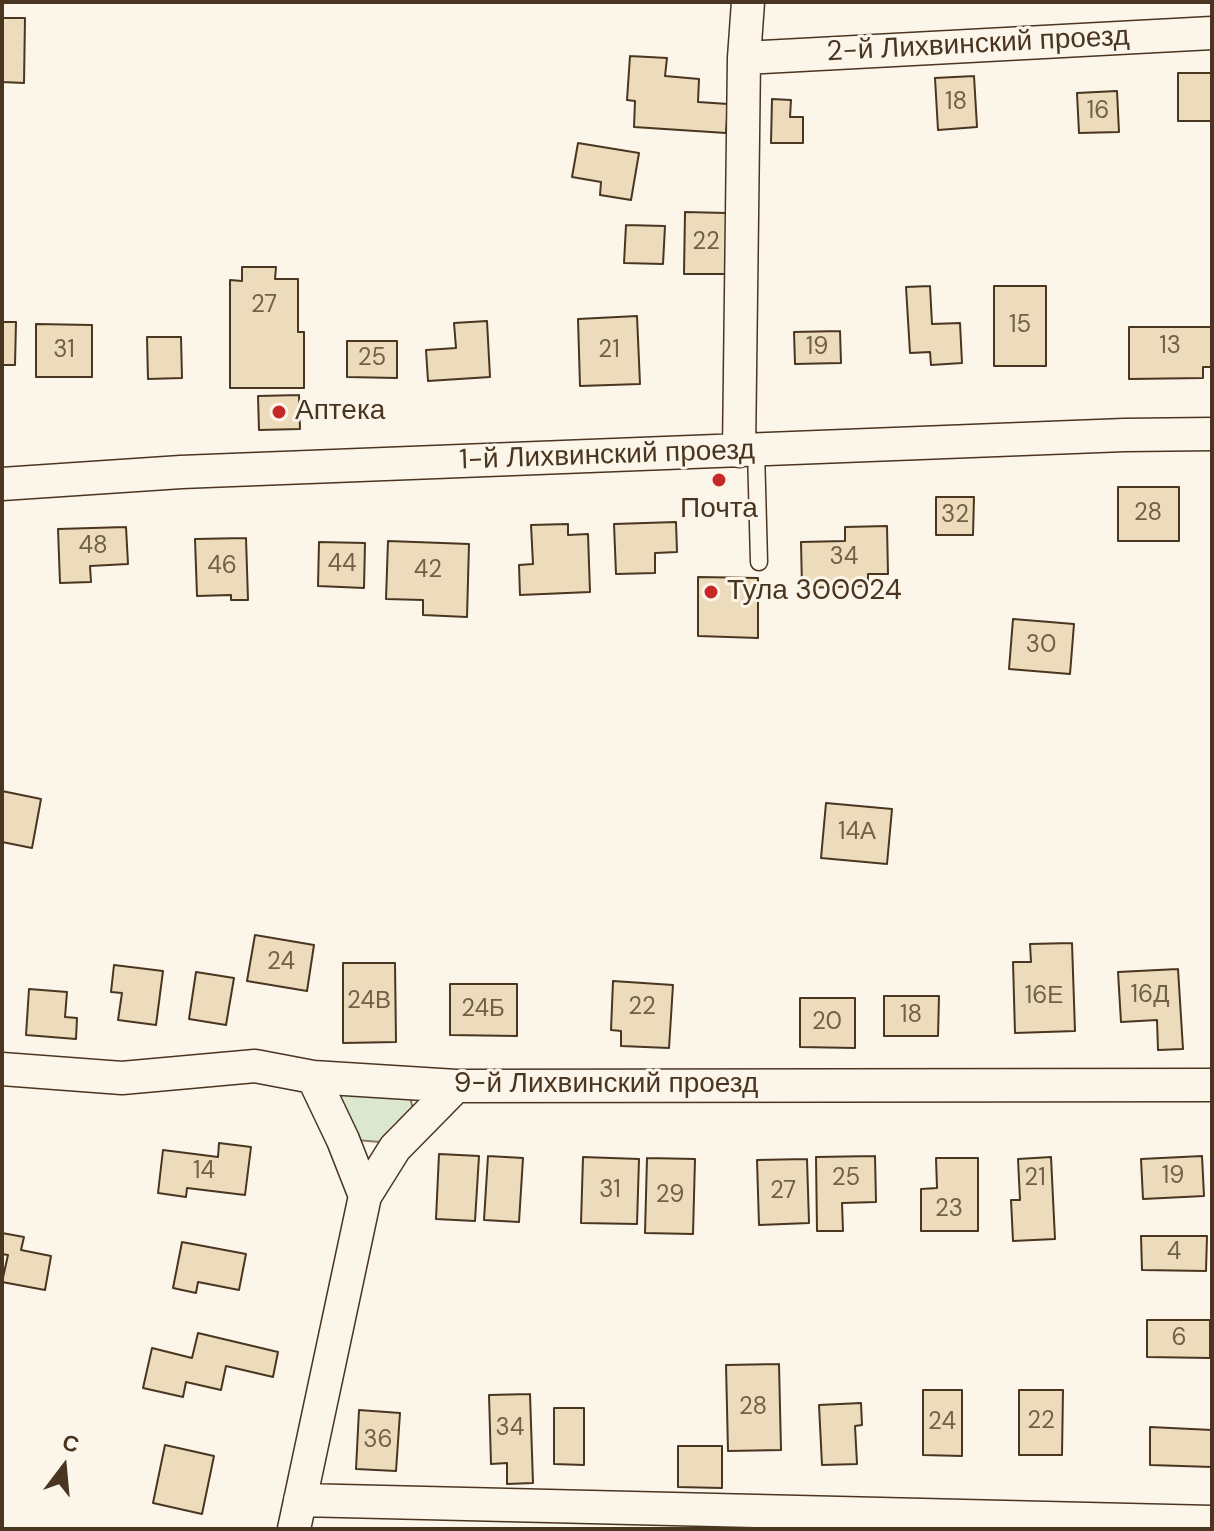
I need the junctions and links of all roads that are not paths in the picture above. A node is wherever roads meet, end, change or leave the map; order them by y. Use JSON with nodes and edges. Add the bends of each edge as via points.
{"nodes":[{"id":1,"x":748,"y":2,"type":"edge"},
{"id":2,"x":1212,"y":33,"type":"edge"},
{"id":3,"x":744,"y":58,"type":"junction"},
{"id":4,"x":1212,"y":434,"type":"edge"},
{"id":5,"x":748,"y":450,"type":"junction"},
{"id":6,"x":2,"y":484,"type":"edge"},
{"id":7,"x":759,"y":562,"type":"dead end"},
{"id":8,"x":2,"y":1069,"type":"edge"},
{"id":9,"x":313,"y":1077,"type":"junction"},
{"id":10,"x":1212,"y":1085,"type":"edge"},
{"id":11,"x":456,"y":1086,"type":"junction"},
{"id":12,"x":365,"y":1196,"type":"junction"},
{"id":13,"x":297,"y":1515,"type":"edge"},
{"id":14,"x":1212,"y":1522,"type":"edge"}],
"edges":[{"from":1,"to":3,"type":"street"},
{"from":2,"to":3,"type":"street","name":"2-й Лихвинский проезд"},
{"from":3,"to":5,"type":"street"},
{"from":4,"to":5,"type":"street","name":"1-й Лихвинский проезд"},
{"from":5,"to":6,"type":"street","name":"1-й Лихвинский проезд"},
{"from":5,"to":7,"type":"lane"},
{"from":8,"to":9,"type":"street","name":"9-й Лихвинский проезд","via":[[122,1078],[241,1065]]},
{"from":9,"to":11,"type":"street","name":"9-й Лихвинский проезд"},
{"from":9,"to":12,"type":"street"},
{"from":10,"to":11,"type":"street","name":"9-й Лихвинский проезд"},
{"from":11,"to":12,"type":"street","via":[[395,1148]]},
{"from":12,"to":13,"type":"street"},
{"from":13,"to":14,"type":"street"}]}
